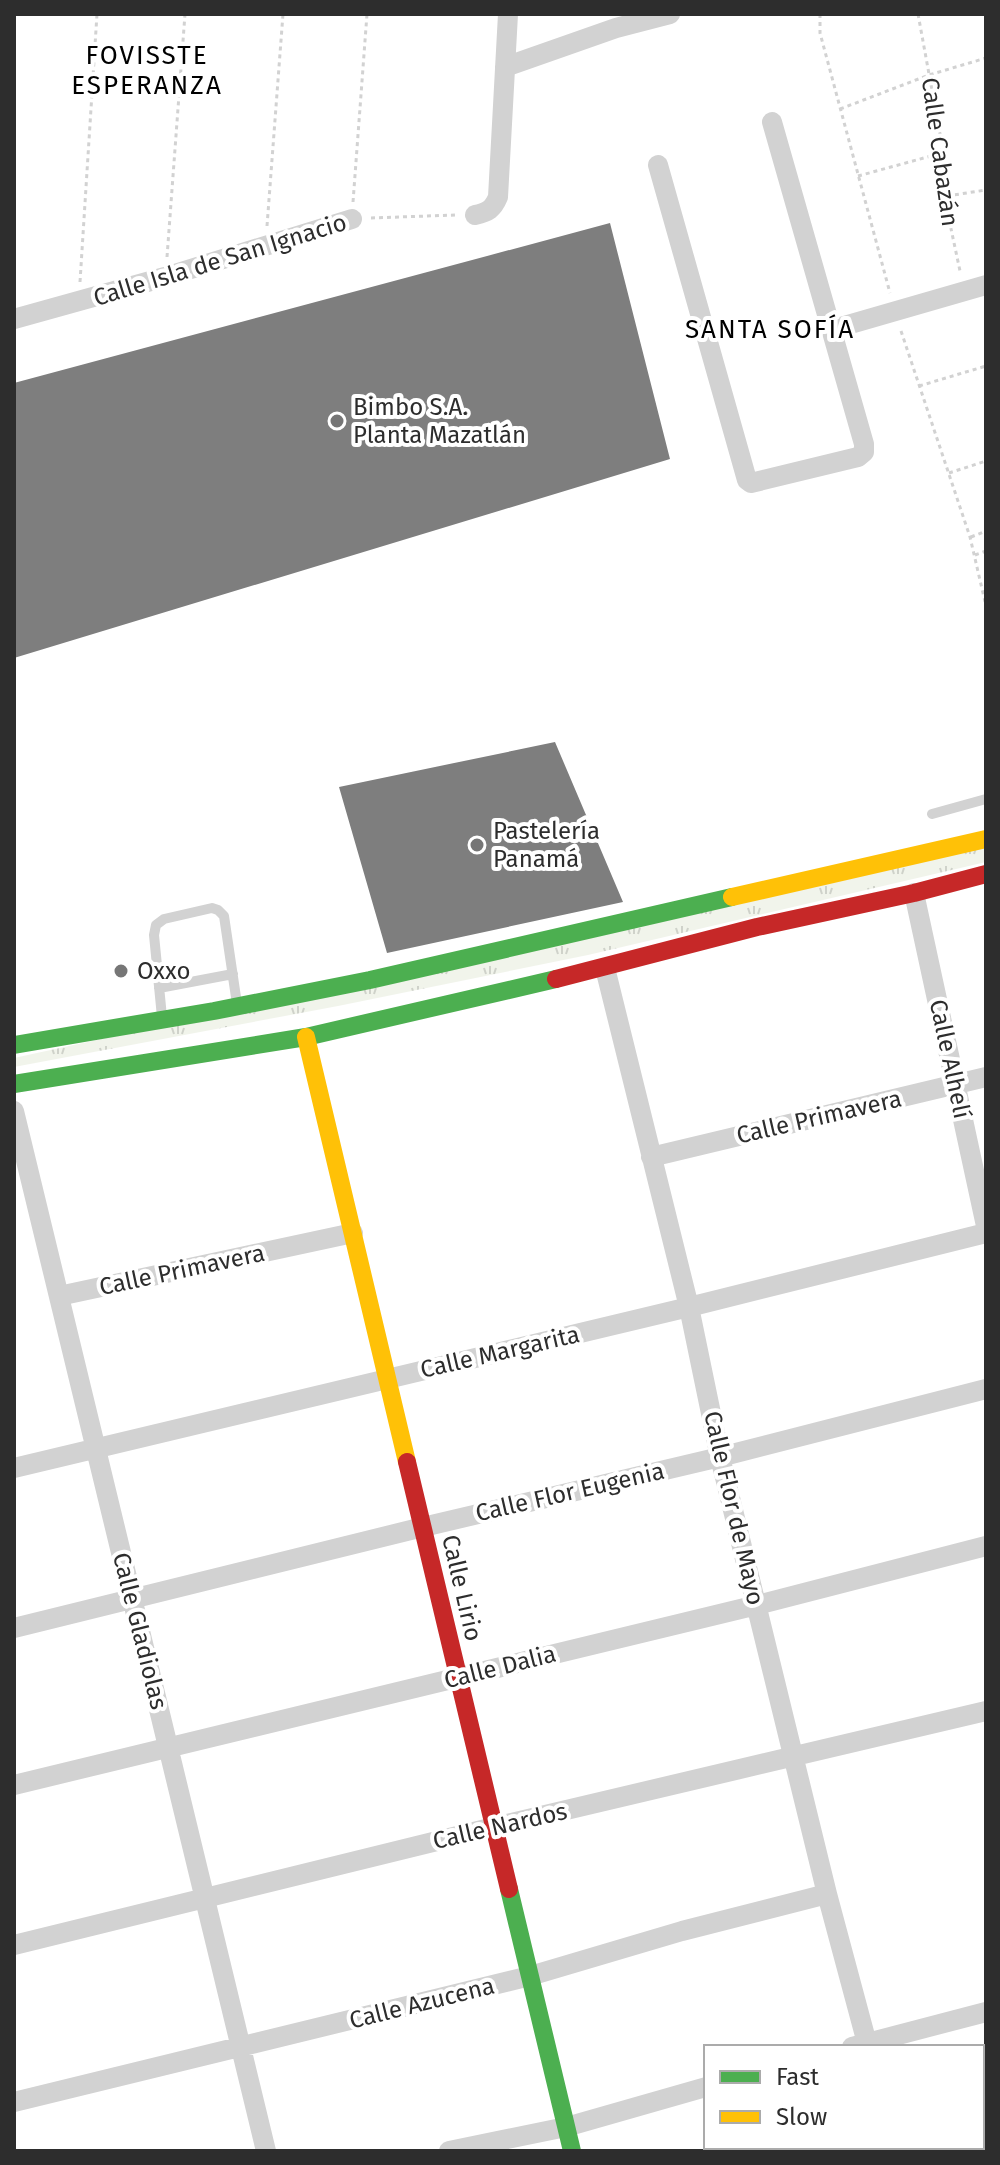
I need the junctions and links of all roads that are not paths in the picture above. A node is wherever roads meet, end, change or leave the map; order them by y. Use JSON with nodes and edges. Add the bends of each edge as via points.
{"nodes":[{"id":1,"x":508,"y":14,"type":"edge"},
{"id":2,"x":670,"y":14,"type":"edge"},
{"id":3,"x":648,"y":18,"type":"edge"},
{"id":4,"x":505,"y":67,"type":"junction"},
{"id":5,"x":772,"y":122,"type":"dead end"},
{"id":6,"x":658,"y":165,"type":"dead end"},
{"id":7,"x":475,"y":215,"type":"road end"},
{"id":8,"x":352,"y":219,"type":"road end"},
{"id":9,"x":986,"y":285,"type":"edge"},
{"id":10,"x":14,"y":319,"type":"edge"},
{"id":11,"x":830,"y":330,"type":"junction"},
{"id":12,"x":986,"y":799,"type":"edge"},
{"id":13,"x":932,"y":814,"type":"dead end"},
{"id":14,"x":986,"y":839,"type":"edge"},
{"id":15,"x":986,"y":874,"type":"edge"},
{"id":16,"x":914,"y":893,"type":"junction"},
{"id":17,"x":605,"y":968,"type":"junction"},
{"id":18,"x":233,"y":974,"type":"junction"},
{"id":19,"x":159,"y":988,"type":"junction"},
{"id":20,"x":237,"y":1006,"type":"junction"},
{"id":21,"x":162,"y":1020,"type":"junction"},
{"id":22,"x":306,"y":1037,"type":"junction"},
{"id":23,"x":14,"y":1045,"type":"edge"},
{"id":24,"x":986,"y":1077,"type":"edge"},
{"id":25,"x":14,"y":1084,"type":"edge"},
{"id":26,"x":955,"y":1085,"type":"junction"},
{"id":27,"x":14,"y":1111,"type":"edge"},
{"id":28,"x":651,"y":1157,"type":"junction"},
{"id":29,"x":986,"y":1226,"type":"edge"},
{"id":30,"x":353,"y":1233,"type":"junction"},
{"id":31,"x":986,"y":1233,"type":"edge"},
{"id":32,"x":59,"y":1296,"type":"junction"},
{"id":33,"x":689,"y":1307,"type":"junction"},
{"id":34,"x":388,"y":1379,"type":"junction"},
{"id":35,"x":986,"y":1389,"type":"edge"},
{"id":36,"x":96,"y":1449,"type":"junction"},
{"id":37,"x":720,"y":1457,"type":"junction"},
{"id":38,"x":14,"y":1468,"type":"edge"},
{"id":39,"x":423,"y":1527,"type":"junction"},
{"id":40,"x":986,"y":1546,"type":"edge"},
{"id":41,"x":132,"y":1599,"type":"junction"},
{"id":42,"x":757,"y":1605,"type":"junction"},
{"id":43,"x":14,"y":1628,"type":"edge"},
{"id":44,"x":459,"y":1677,"type":"junction"},
{"id":45,"x":986,"y":1711,"type":"edge"},
{"id":46,"x":168,"y":1747,"type":"junction"},
{"id":47,"x":795,"y":1757,"type":"junction"},
{"id":48,"x":14,"y":1785,"type":"edge"},
{"id":49,"x":494,"y":1827,"type":"junction"},
{"id":50,"x":827,"y":1894,"type":"junction"},
{"id":51,"x":205,"y":1898,"type":"junction"},
{"id":52,"x":14,"y":1945,"type":"edge"},
{"id":53,"x":530,"y":1976,"type":"junction"},
{"id":54,"x":986,"y":2012,"type":"edge"},
{"id":55,"x":862,"y":2045,"type":"edge"},
{"id":56,"x":866,"y":2045,"type":"edge"},
{"id":57,"x":241,"y":2047,"type":"junction"},
{"id":58,"x":704,"y":2088,"type":"edge"},
{"id":59,"x":14,"y":2102,"type":"edge"},
{"id":60,"x":566,"y":2127,"type":"junction"},
{"id":61,"x":266,"y":2151,"type":"edge"},
{"id":62,"x":449,"y":2151,"type":"edge"},
{"id":63,"x":572,"y":2151,"type":"edge"}],
"edges":[{"from":1,"to":4,"type":"street"},
{"from":2,"to":3,"type":"street"},
{"from":3,"to":4,"type":"street"},
{"from":4,"to":7,"type":"street","via":[[498,197],[493,208]]},
{"from":5,"to":11,"type":"street"},
{"from":6,"to":11,"type":"street","via":[[751,483],[864,452]]},
{"from":8,"to":10,"type":"street","name":"Calle Isla de San Ignacio"},
{"from":9,"to":11,"type":"street"},
{"from":12,"to":13,"type":"lane"},
{"from":14,"to":20,"type":"main road"},
{"from":15,"to":16,"type":"main road"},
{"from":16,"to":17,"type":"main road"},
{"from":16,"to":26,"type":"street","name":"Calle Alhelí"},
{"from":17,"to":22,"type":"main road"},
{"from":17,"to":28,"type":"street","name":"Calle Flor de Mayo"},
{"from":18,"to":19,"type":"lane"},
{"from":18,"to":19,"type":"lane","via":[[224,916],[212,908],[156,925]]},
{"from":18,"to":20,"type":"lane"},
{"from":19,"to":21,"type":"lane"},
{"from":20,"to":21,"type":"main road"},
{"from":21,"to":23,"type":"main road"},
{"from":22,"to":25,"type":"main road"},
{"from":22,"to":30,"type":"main road","name":"Calle Lirio"},
{"from":24,"to":26,"type":"street","name":"Calle Primavera"},
{"from":26,"to":28,"type":"street","name":"Calle Primavera"},
{"from":26,"to":29,"type":"street","name":"Calle Alhelí"},
{"from":27,"to":32,"type":"street","name":"Calle Gladiolas"},
{"from":28,"to":33,"type":"street","name":"Calle Flor de Mayo"},
{"from":30,"to":32,"type":"street","name":"Calle Primavera"},
{"from":30,"to":34,"type":"main road","name":"Calle Lirio"},
{"from":31,"to":33,"type":"street","name":"Calle Margarita"},
{"from":32,"to":36,"type":"street","name":"Calle Gladiolas"},
{"from":33,"to":34,"type":"street","name":"Calle Margarita"},
{"from":33,"to":37,"type":"street","name":"Calle Flor de Mayo"},
{"from":34,"to":36,"type":"street","name":"Calle Margarita"},
{"from":34,"to":39,"type":"main road","name":"Calle Lirio"},
{"from":35,"to":37,"type":"street","name":"Calle Flor Eugenia"},
{"from":36,"to":38,"type":"street","name":"Calle Margarita"},
{"from":36,"to":41,"type":"street","name":"Calle Gladiolas"},
{"from":37,"to":39,"type":"street","name":"Calle Flor Eugenia"},
{"from":37,"to":42,"type":"street","name":"Calle Flor de Mayo"},
{"from":39,"to":41,"type":"street","name":"Calle Flor Eugenia"},
{"from":39,"to":44,"type":"main road","name":"Calle Lirio"},
{"from":40,"to":42,"type":"street","name":"Calle Dalia"},
{"from":41,"to":43,"type":"street","name":"Calle Flor Eugenia"},
{"from":41,"to":46,"type":"street","name":"Calle Gladiolas"},
{"from":42,"to":44,"type":"street","name":"Calle Dalia"},
{"from":42,"to":47,"type":"street","name":"Calle Flor de Mayo"},
{"from":44,"to":46,"type":"street","name":"Calle Dalia"},
{"from":44,"to":49,"type":"main road","name":"Calle Lirio"},
{"from":45,"to":47,"type":"street","name":"Calle Nardos"},
{"from":46,"to":48,"type":"street","name":"Calle Dalia"},
{"from":46,"to":51,"type":"street","name":"Calle Gladiolas"},
{"from":47,"to":49,"type":"street","name":"Calle Nardos"},
{"from":47,"to":50,"type":"street","name":"Calle Flor de Mayo"},
{"from":49,"to":51,"type":"street","name":"Calle Nardos"},
{"from":49,"to":53,"type":"main road","name":"Calle Lirio"},
{"from":50,"to":53,"type":"street","name":"Calle Azucena"},
{"from":50,"to":55,"type":"street","name":"Calle Flor de Mayo"},
{"from":51,"to":52,"type":"street","name":"Calle Nardos"},
{"from":51,"to":57,"type":"street","name":"Calle Gladiolas"},
{"from":53,"to":57,"type":"street","name":"Calle Azucena"},
{"from":53,"to":60,"type":"main road","name":"Calle Lirio"},
{"from":54,"to":56,"type":"street"},
{"from":57,"to":59,"type":"street","name":"Calle Azucena"},
{"from":57,"to":61,"type":"street","name":"Calle Gladiolas"},
{"from":58,"to":60,"type":"street"},
{"from":60,"to":62,"type":"street"},
{"from":60,"to":63,"type":"main road","name":"Calle Lirio"}]}
